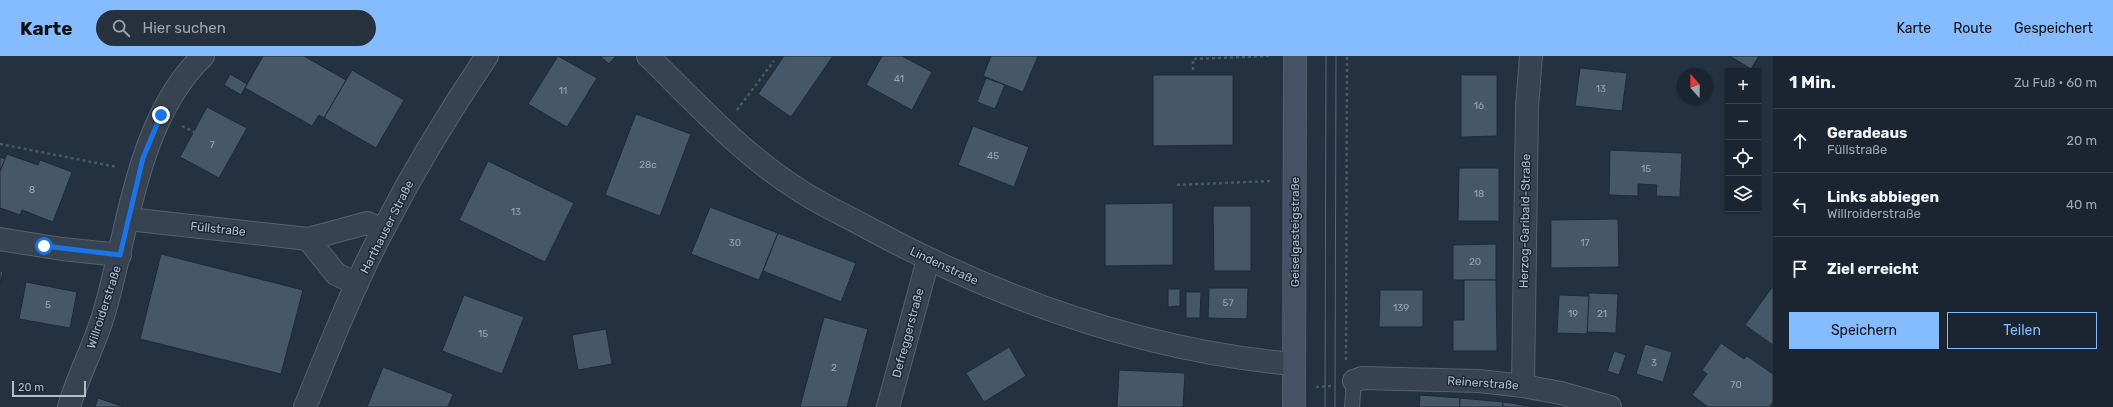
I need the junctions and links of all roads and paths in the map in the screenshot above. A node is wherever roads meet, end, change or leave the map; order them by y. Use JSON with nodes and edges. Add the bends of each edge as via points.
{"nodes":[{"id":1,"x":203,"y":56,"type":"edge"},
{"id":2,"x":486,"y":56,"type":"edge"},
{"id":3,"x":648,"y":56,"type":"edge"},
{"id":4,"x":1272,"y":56,"type":"edge"},
{"id":5,"x":1295,"y":56,"type":"edge"},
{"id":6,"x":1347,"y":56,"type":"edge"},
{"id":7,"x":1531,"y":56,"type":"edge"},
{"id":8,"x":774,"y":61,"type":"dead end"},
{"id":9,"x":1193,"y":70,"type":"dead end"},
{"id":10,"x":722,"y":129,"type":"junction"},
{"id":11,"x":0,"y":144,"type":"edge"},
{"id":12,"x":139,"y":171,"type":"junction"},
{"id":13,"x":1295,"y":180,"type":"junction"},
{"id":14,"x":1177,"y":185,"type":"dead end"},
{"id":15,"x":128,"y":220,"type":"junction"},
{"id":16,"x":382,"y":230,"type":"junction"},
{"id":17,"x":0,"y":239,"type":"edge"},
{"id":18,"x":308,"y":239,"type":"junction"},
{"id":19,"x":120,"y":255,"type":"junction"},
{"id":20,"x":928,"y":260,"type":"junction"},
{"id":21,"x":358,"y":284,"type":"junction"},
{"id":22,"x":1294,"y":364,"type":"junction"},
{"id":23,"x":1354,"y":381,"type":"junction"},
{"id":24,"x":1523,"y":386,"type":"junction"},
{"id":25,"x":69,"y":407,"type":"edge"},
{"id":26,"x":305,"y":407,"type":"edge"},
{"id":27,"x":888,"y":407,"type":"edge"},
{"id":28,"x":1294,"y":407,"type":"edge"},
{"id":29,"x":1352,"y":407,"type":"edge"},
{"id":30,"x":1610,"y":407,"type":"edge"}],
"edges":[{"from":1,"to":12,"type":"street","name":"Willroiderstraße","via":[[191,68],[156,124]]},
{"from":2,"to":16,"type":"street","name":"Harthauser Straße","via":[[430,145]]},
{"from":3,"to":10,"type":"street","name":"Lindenstraße"},
{"from":4,"to":9,"type":"path","via":[[1193,59]]},
{"from":5,"to":13,"type":"main road","name":"Geiselgasteigstraße"},
{"from":6,"to":23,"type":"path","via":[[1345,356]]},
{"from":7,"to":24,"type":"street","name":"Herzog-Garibald-Straße","via":[[1526,107]]},
{"from":8,"to":10,"type":"path"},
{"from":10,"to":20,"type":"street","name":"Lindenstraße","via":[[796,188]]},
{"from":11,"to":12,"type":"path"},
{"from":12,"to":15,"type":"street","name":"Willroiderstraße"},
{"from":13,"to":14,"type":"path"},
{"from":13,"to":22,"type":"main road","name":"Geiselgasteigstraße"},
{"from":15,"to":18,"type":"street","name":"Füllstraße"},
{"from":15,"to":19,"type":"street","name":"Willroiderstraße"},
{"from":16,"to":18,"type":"street","name":"Füllstraße","via":[[367,223]]},
{"from":16,"to":21,"type":"street","name":"Harthauser Straße"},
{"from":17,"to":19,"type":"street"},
{"from":18,"to":21,"type":"street","via":[[336,274]]},
{"from":19,"to":25,"type":"street","name":"Willroiderstraße","via":[[104,315]]},
{"from":20,"to":22,"type":"street","name":"Lindenstraße","via":[[1023,301],[1096,325],[1164,344]]},
{"from":20,"to":27,"type":"street","name":"Defreggerstraße"},
{"from":21,"to":26,"type":"street","name":"Harthauser Straße"},
{"from":22,"to":28,"type":"main road","name":"Geiselgasteigstraße"},
{"from":23,"to":24,"type":"street","name":"Reinerstraße","via":[[1362,378],[1480,381]]},
{"from":23,"to":29,"type":"lane"},
{"from":24,"to":30,"type":"street","name":"Reinerstraße","via":[[1561,393]]}]}
